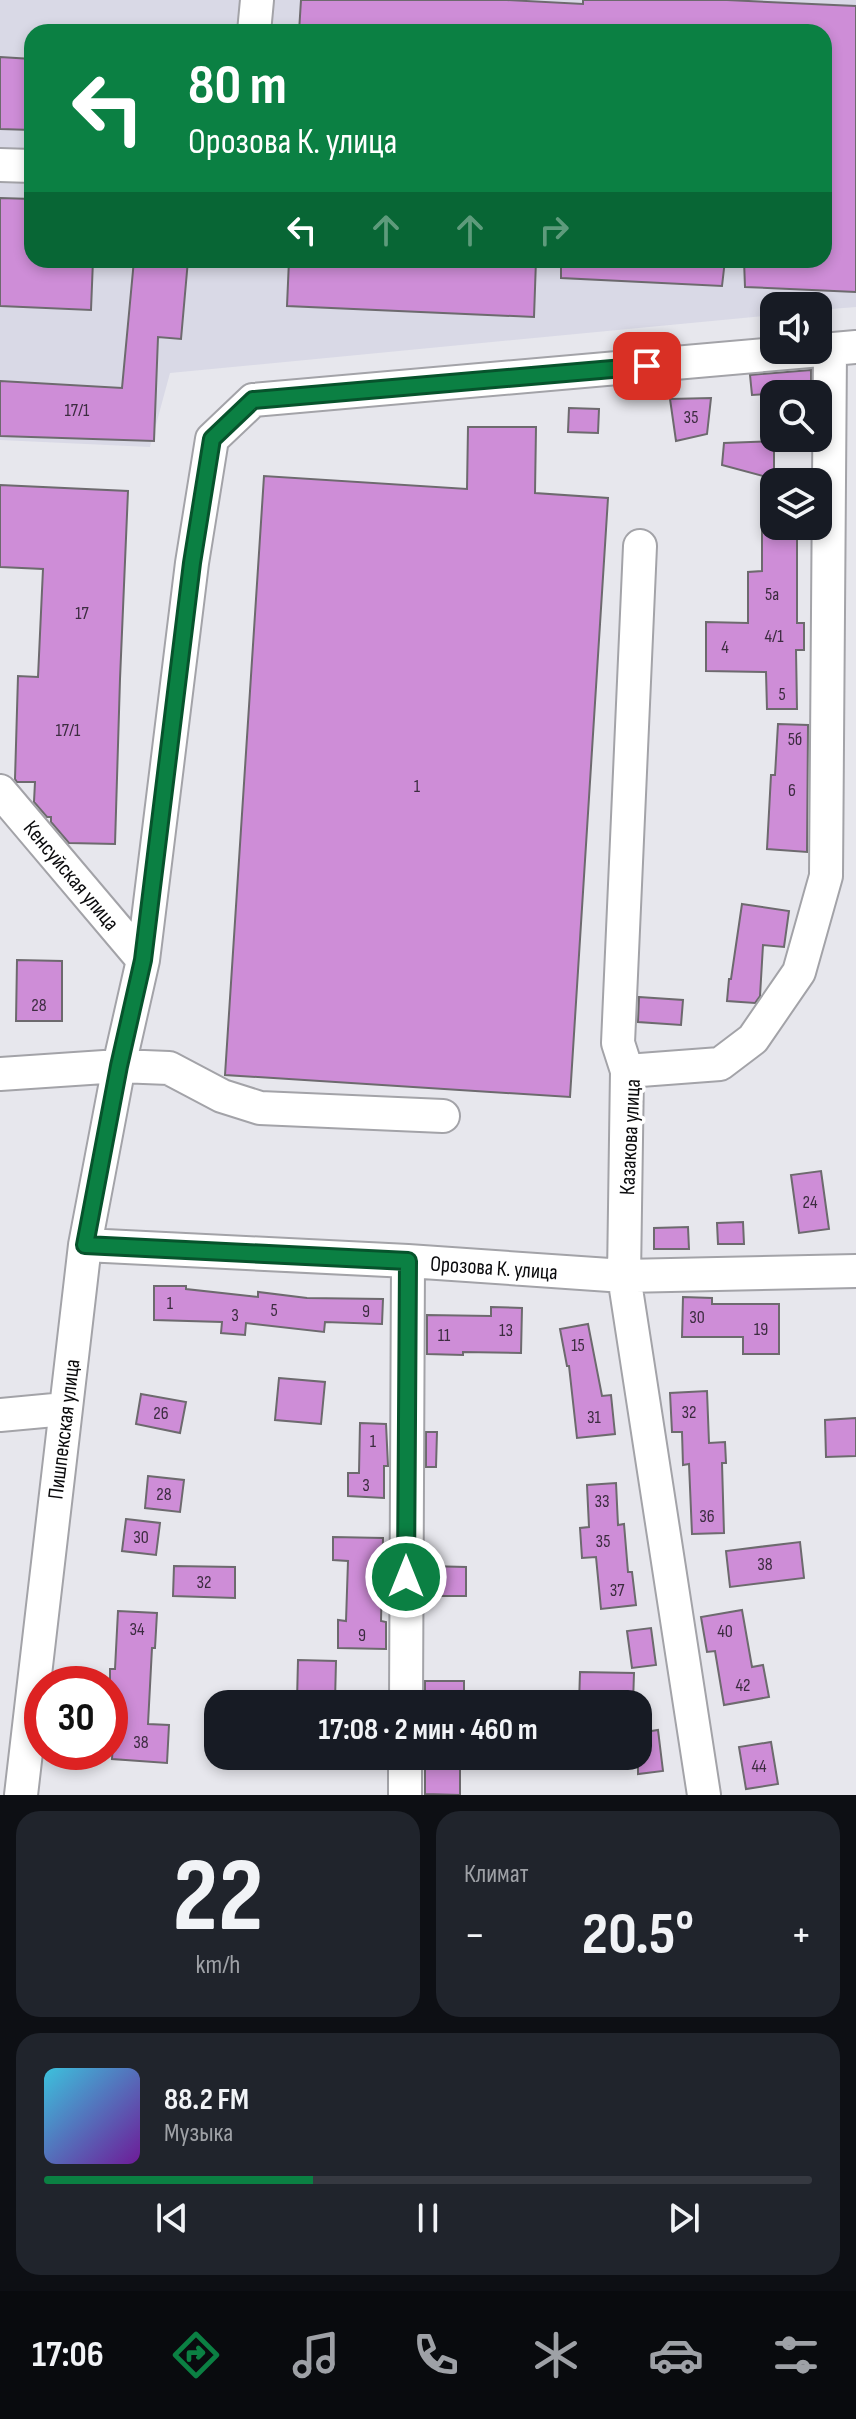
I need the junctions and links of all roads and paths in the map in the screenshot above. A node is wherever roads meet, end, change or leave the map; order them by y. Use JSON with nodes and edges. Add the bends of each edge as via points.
{"nodes":[{"id":1,"x":257,"y":0,"type":"edge"},
{"id":2,"x":255,"y":24,"type":"edge"},
{"id":3,"x":0,"y":165,"type":"edge"},
{"id":4,"x":24,"y":166,"type":"edge"},
{"id":5,"x":843,"y":349,"type":"edge"},
{"id":6,"x":640,"y":546,"type":"dead end"},
{"id":7,"x":0,"y":791,"type":"edge"},
{"id":8,"x":841,"y":875,"type":"edge"},
{"id":9,"x":143,"y":960,"type":"junction"},
{"id":10,"x":119,"y":1066,"type":"junction"},
{"id":11,"x":627,"y":1071,"type":"junction"},
{"id":12,"x":0,"y":1074,"type":"edge"},
{"id":13,"x":443,"y":1116,"type":"dead end"},
{"id":14,"x":85,"y":1245,"type":"junction"},
{"id":15,"x":408,"y":1261,"type":"junction"},
{"id":16,"x":856,"y":1271,"type":"edge"},
{"id":17,"x":624,"y":1276,"type":"junction"},
{"id":18,"x":65,"y":1409,"type":"junction"},
{"id":19,"x":0,"y":1415,"type":"edge"},
{"id":20,"x":406,"y":1690,"type":"edge"},
{"id":21,"x":405,"y":1770,"type":"edge"},
{"id":22,"x":15,"y":1783,"type":"edge"},
{"id":23,"x":405,"y":1795,"type":"edge"},
{"id":24,"x":704,"y":1795,"type":"edge"}],
"edges":[{"from":1,"to":2,"type":"street"},
{"from":3,"to":4,"type":"street"},
{"from":5,"to":8,"type":"street","name":"Казакова улица"},
{"from":5,"to":9,"type":"street","name":"Пишпекская улица","via":[[253,400],[212,439]]},
{"from":6,"to":11,"type":"street","via":[[618,1043]]},
{"from":7,"to":9,"type":"street","name":"Кенсуйская улица"},
{"from":8,"to":11,"type":"street","name":"Казакова улица","via":[[799,972],[753,1039],[720,1064]]},
{"from":9,"to":10,"type":"street","name":"Пишпекская улица"},
{"from":10,"to":12,"type":"street"},
{"from":10,"to":13,"type":"street","via":[[169,1068],[222,1096],[260,1108]]},
{"from":10,"to":14,"type":"street","name":"Пишпекская улица"},
{"from":11,"to":17,"type":"street","name":"Казакова улица"},
{"from":14,"to":15,"type":"street","name":"Орозова К. улица"},
{"from":14,"to":18,"type":"street","name":"Пишпекская улица"},
{"from":15,"to":17,"type":"street","name":"Орозова К. улица"},
{"from":15,"to":20,"type":"street"},
{"from":16,"to":17,"type":"street","name":"Орозова К. улица"},
{"from":17,"to":24,"type":"street","name":"Казакова улица"},
{"from":18,"to":19,"type":"street"},
{"from":18,"to":22,"type":"street","name":"Пишпекская улица"},
{"from":21,"to":23,"type":"street"}]}
